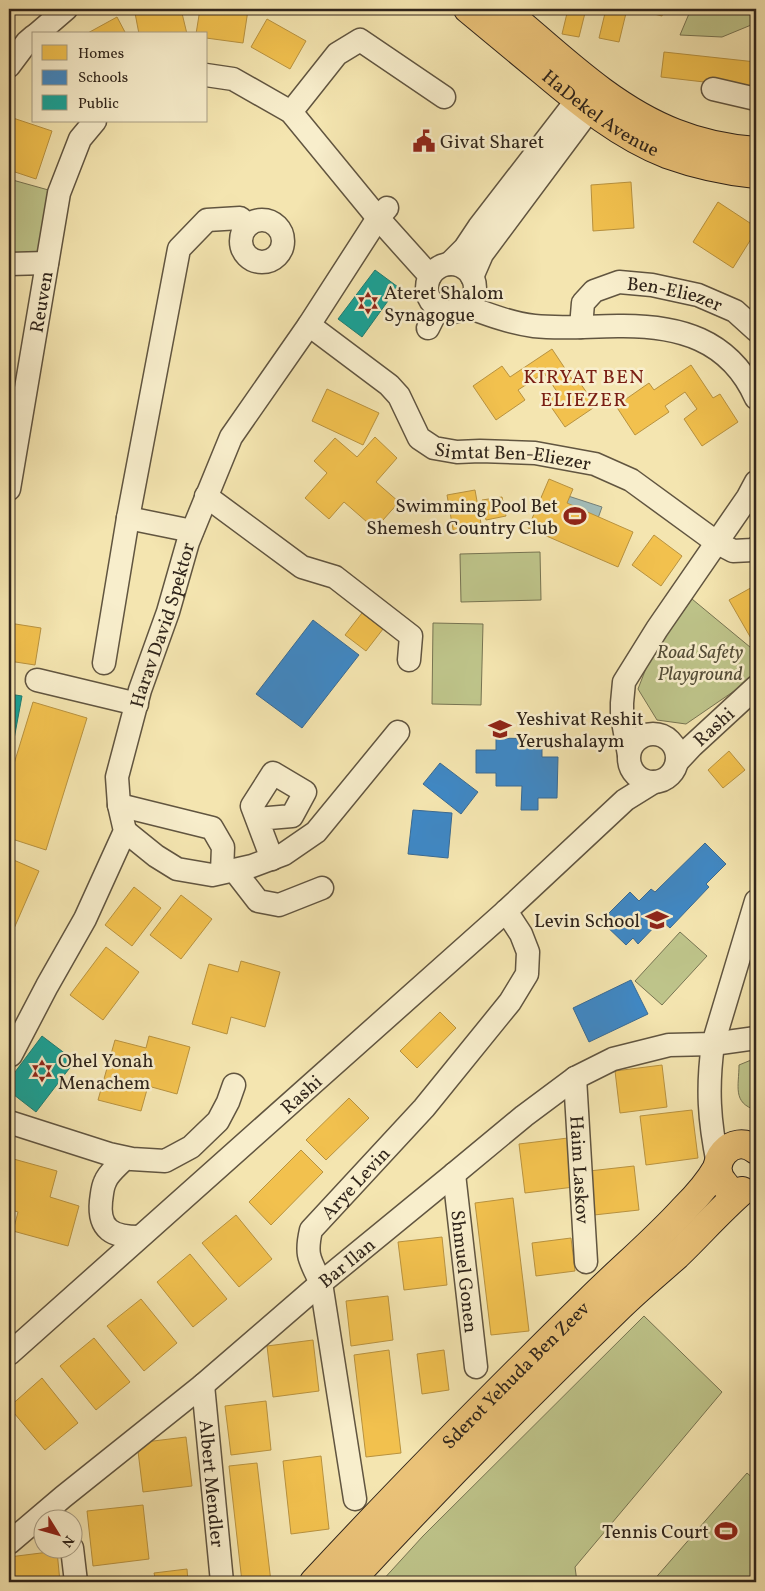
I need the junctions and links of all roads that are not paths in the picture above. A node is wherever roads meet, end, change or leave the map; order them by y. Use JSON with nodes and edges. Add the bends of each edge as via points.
{"nodes":[{"id":1,"x":66,"y":9,"type":"edge"},
{"id":2,"x":468,"y":9,"type":"edge"},
{"id":3,"x":503,"y":9,"type":"edge"},
{"id":4,"x":39,"y":32,"type":"edge"},
{"id":5,"x":32,"y":38,"type":"edge"},
{"id":6,"x":9,"y":66,"type":"edge"},
{"id":7,"x":208,"y":75,"type":"edge"},
{"id":8,"x":713,"y":89,"type":"dead end"},
{"id":9,"x":444,"y":97,"type":"dead end"},
{"id":10,"x":588,"y":98,"type":"junction"},
{"id":11,"x":756,"y":99,"type":"edge"},
{"id":12,"x":291,"y":112,"type":"junction"},
{"id":13,"x":94,"y":122,"type":"edge"},
{"id":14,"x":756,"y":151,"type":"edge"},
{"id":15,"x":756,"y":174,"type":"edge"},
{"id":16,"x":383,"y":213,"type":"junction"},
{"id":17,"x":248,"y":225,"type":"dead end"},
{"id":18,"x":47,"y":263,"type":"junction"},
{"id":19,"x":9,"y":264,"type":"edge"},
{"id":20,"x":449,"y":264,"type":"junction"},
{"id":21,"x":430,"y":276,"type":"junction"},
{"id":22,"x":472,"y":277,"type":"junction"},
{"id":23,"x":465,"y":306,"type":"junction"},
{"id":24,"x":438,"y":308,"type":"junction"},
{"id":25,"x":309,"y":325,"type":"junction"},
{"id":26,"x":580,"y":326,"type":"junction"},
{"id":27,"x":428,"y":328,"type":"dead end"},
{"id":28,"x":756,"y":330,"type":"edge"},
{"id":29,"x":756,"y":398,"type":"edge"},
{"id":30,"x":756,"y":482,"type":"edge"},
{"id":31,"x":9,"y":489,"type":"edge"},
{"id":32,"x":206,"y":496,"type":"junction"},
{"id":33,"x":128,"y":518,"type":"junction"},
{"id":34,"x":192,"y":531,"type":"junction"},
{"id":35,"x":716,"y":542,"type":"junction"},
{"id":36,"x":756,"y":548,"type":"edge"},
{"id":37,"x":409,"y":660,"type":"dead end"},
{"id":38,"x":104,"y":663,"type":"dead end"},
{"id":39,"x":37,"y":680,"type":"dead end"},
{"id":40,"x":624,"y":682,"type":"junction"},
{"id":41,"x":754,"y":689,"type":"edge"},
{"id":42,"x":137,"y":704,"type":"junction"},
{"id":43,"x":398,"y":732,"type":"dead end"},
{"id":44,"x":662,"y":736,"type":"junction"},
{"id":45,"x":630,"y":760,"type":"junction"},
{"id":46,"x":677,"y":762,"type":"junction"},
{"id":47,"x":654,"y":782,"type":"junction"},
{"id":48,"x":120,"y":805,"type":"junction"},
{"id":49,"x":256,"y":819,"type":"dead end"},
{"id":50,"x":592,"y":830,"type":"junction"},
{"id":51,"x":125,"y":831,"type":"junction"},
{"id":52,"x":272,"y":859,"type":"junction"},
{"id":53,"x":228,"y":871,"type":"junction"},
{"id":54,"x":322,"y":888,"type":"dead end"},
{"id":55,"x":756,"y":901,"type":"edge"},
{"id":56,"x":506,"y":911,"type":"junction"},
{"id":57,"x":756,"y":1038,"type":"edge"},
{"id":58,"x":713,"y":1044,"type":"junction"},
{"id":59,"x":11,"y":1055,"type":"dead end"},
{"id":60,"x":575,"y":1078,"type":"junction"},
{"id":61,"x":234,"y":1085,"type":"dead end"},
{"id":62,"x":709,"y":1106,"type":"junction"},
{"id":63,"x":9,"y":1122,"type":"edge"},
{"id":64,"x":751,"y":1145,"type":"edge"},
{"id":65,"x":125,"y":1158,"type":"junction"},
{"id":66,"x":718,"y":1166,"type":"junction"},
{"id":67,"x":454,"y":1174,"type":"junction"},
{"id":68,"x":749,"y":1188,"type":"edge"},
{"id":69,"x":139,"y":1237,"type":"junction"},
{"id":70,"x":586,"y":1262,"type":"dead end"},
{"id":71,"x":321,"y":1283,"type":"junction"},
{"id":72,"x":9,"y":1354,"type":"edge"},
{"id":73,"x":476,"y":1367,"type":"dead end"},
{"id":74,"x":203,"y":1385,"type":"junction"},
{"id":75,"x":63,"y":1497,"type":"junction"},
{"id":76,"x":355,"y":1499,"type":"dead end"},
{"id":77,"x":65,"y":1508,"type":"edge"},
{"id":78,"x":9,"y":1544,"type":"edge"},
{"id":79,"x":73,"y":1558,"type":"edge"},
{"id":80,"x":76,"y":1582,"type":"edge"},
{"id":81,"x":222,"y":1582,"type":"edge"},
{"id":82,"x":314,"y":1582,"type":"edge"},
{"id":83,"x":349,"y":1582,"type":"edge"}],
"edges":[{"from":1,"to":4,"type":"street"},
{"from":2,"to":10,"type":"main road","name":"HaDekel Avenue"},
{"from":3,"to":10,"type":"main road","name":"HaDekel Avenue"},
{"from":5,"to":6,"type":"street"},
{"from":7,"to":12,"type":"street","via":[[233,80]]},
{"from":8,"to":11,"type":"street"},
{"from":9,"to":12,"type":"street","via":[[360,40],[336,54]]},
{"from":10,"to":14,"type":"main road","name":"HaDekel Avenue","via":[[643,117],[675,133],[738,150]]},
{"from":10,"to":15,"type":"main road","name":"HaDekel Avenue","via":[[632,137],[667,154],[735,172]]},
{"from":10,"to":20,"type":"street"},
{"from":10,"to":22,"type":"street","via":[[482,254]]},
{"from":12,"to":16,"type":"street"},
{"from":13,"to":18,"type":"street","name":"Reuven","via":[[80,139],[60,193]]},
{"from":16,"to":21,"type":"street"},
{"from":16,"to":25,"type":"street","name":"Harav David Spektor"},
{"from":17,"to":33,"type":"street","via":[[240,218],[207,220],[179,249]]},
{"from":18,"to":19,"type":"street"},
{"from":18,"to":31,"type":"street","name":"Reuven"},
{"from":20,"to":21,"type":"street","via":[[434,270]]},
{"from":20,"to":22,"type":"street","via":[[462,267]]},
{"from":21,"to":24,"type":"street","via":[[427,290]]},
{"from":22,"to":23,"type":"street","via":[[473,295]]},
{"from":23,"to":24,"type":"street","via":[[452,311]]},
{"from":23,"to":26,"type":"street","name":"Ben-Eliezer","via":[[496,318],[534,326]]},
{"from":24,"to":27,"type":"street"},
{"from":25,"to":32,"type":"street","name":"Harav David Spektor","via":[[230,437]]},
{"from":25,"to":35,"type":"street","name":"Simtat Ben-Eliezer","via":[[389,386],[399,396],[419,438],[434,448],[457,452],[536,453],[595,464],[631,480]]},
{"from":26,"to":28,"type":"street","name":"Ben-Eliezer","via":[[583,303],[594,291],[619,282],[698,295],[735,311]]},
{"from":26,"to":29,"type":"street","name":"Ben-Eliezer","via":[[651,328],[698,338],[734,362]]},
{"from":30,"to":35,"type":"street"},
{"from":32,"to":34,"type":"street","name":"Harav David Spektor"},
{"from":32,"to":37,"type":"street","via":[[302,567],[335,577],[411,636]]},
{"from":33,"to":34,"type":"street"},
{"from":33,"to":38,"type":"street"},
{"from":34,"to":42,"type":"street","name":"Harav David Spektor"},
{"from":35,"to":36,"type":"street","via":[[733,551]]},
{"from":35,"to":40,"type":"street"},
{"from":39,"to":42,"type":"street"},
{"from":40,"to":44,"type":"street","via":[[626,706],[634,719]]},
{"from":40,"to":45,"type":"street","via":[[622,716]]},
{"from":41,"to":44,"type":"street","name":"Rashi","via":[[692,728]]},
{"from":41,"to":46,"type":"street","name":"Rashi"},
{"from":42,"to":48,"type":"street","name":"Harav David Spektor","via":[[117,777]]},
{"from":43,"to":52,"type":"street","via":[[316,832]]},
{"from":44,"to":45,"type":"street","via":[[650,734],[636,741]]},
{"from":44,"to":46,"type":"street","via":[[675,748]]},
{"from":45,"to":47,"type":"street","via":[[633,772],[639,778]]},
{"from":45,"to":50,"type":"street","name":"Rashi","via":[[620,787]]},
{"from":46,"to":47,"type":"street","via":[[671,774]]},
{"from":47,"to":50,"type":"street","name":"Rashi","via":[[625,800]]},
{"from":48,"to":51,"type":"street","name":"Harav David Spektor"},
{"from":48,"to":53,"type":"street","via":[[212,828],[223,847]]},
{"from":49,"to":52,"type":"street"},
{"from":50,"to":56,"type":"street","name":"Rashi"},
{"from":51,"to":53,"type":"street","via":[[177,869],[212,874]]},
{"from":51,"to":59,"type":"street","via":[[85,919]]},
{"from":52,"to":53,"type":"street"},
{"from":53,"to":54,"type":"street","via":[[258,901],[279,905]]},
{"from":55,"to":58,"type":"street"},
{"from":56,"to":69,"type":"street","name":"Rashi"},
{"from":56,"to":71,"type":"street","name":"Arye Levin","via":[[528,952],[527,974],[510,1002],[424,1108],[311,1230],[307,1248]]},
{"from":57,"to":58,"type":"street","name":"Bar Ilan"},
{"from":58,"to":60,"type":"street","name":"Bar Ilan","via":[[669,1045],[613,1059]]},
{"from":58,"to":62,"type":"street"},
{"from":60,"to":67,"type":"street","name":"Bar Ilan"},
{"from":60,"to":70,"type":"street","name":"Haim Laskov"},
{"from":61,"to":65,"type":"street","via":[[218,1120],[191,1147],[165,1161]]},
{"from":62,"to":64,"type":"street","via":[[727,1136]]},
{"from":62,"to":66,"type":"street"},
{"from":63,"to":65,"type":"street"},
{"from":64,"to":66,"type":"main road","name":"Sderot Yehuda Ben Zeev","via":[[736,1144],[724,1152]]},
{"from":65,"to":69,"type":"street","via":[[105,1180],[100,1212],[104,1223],[117,1236]]},
{"from":66,"to":68,"type":"main road","via":[[722,1182],[728,1187]]},
{"from":66,"to":82,"type":"main road","name":"Sderot Yehuda Ben Zeev","via":[[710,1182],[662,1234],[470,1418]]},
{"from":67,"to":71,"type":"street","name":"Bar Ilan"},
{"from":67,"to":73,"type":"street","name":"Shmuel Gonen"},
{"from":68,"to":83,"type":"main road","name":"Sderot Yehuda Ben Zeev","via":[[724,1206],[679,1253],[616,1310]]},
{"from":69,"to":72,"type":"street","name":"Rashi"},
{"from":71,"to":74,"type":"street","name":"Bar Ilan"},
{"from":71,"to":76,"type":"street","name":"Arye Levin"},
{"from":74,"to":75,"type":"street","name":"Bar Ilan"},
{"from":74,"to":81,"type":"street","name":"Albert Mendler"},
{"from":75,"to":77,"type":"street"},
{"from":75,"to":78,"type":"street","name":"Bar Ilan"},
{"from":79,"to":80,"type":"street"}]}
